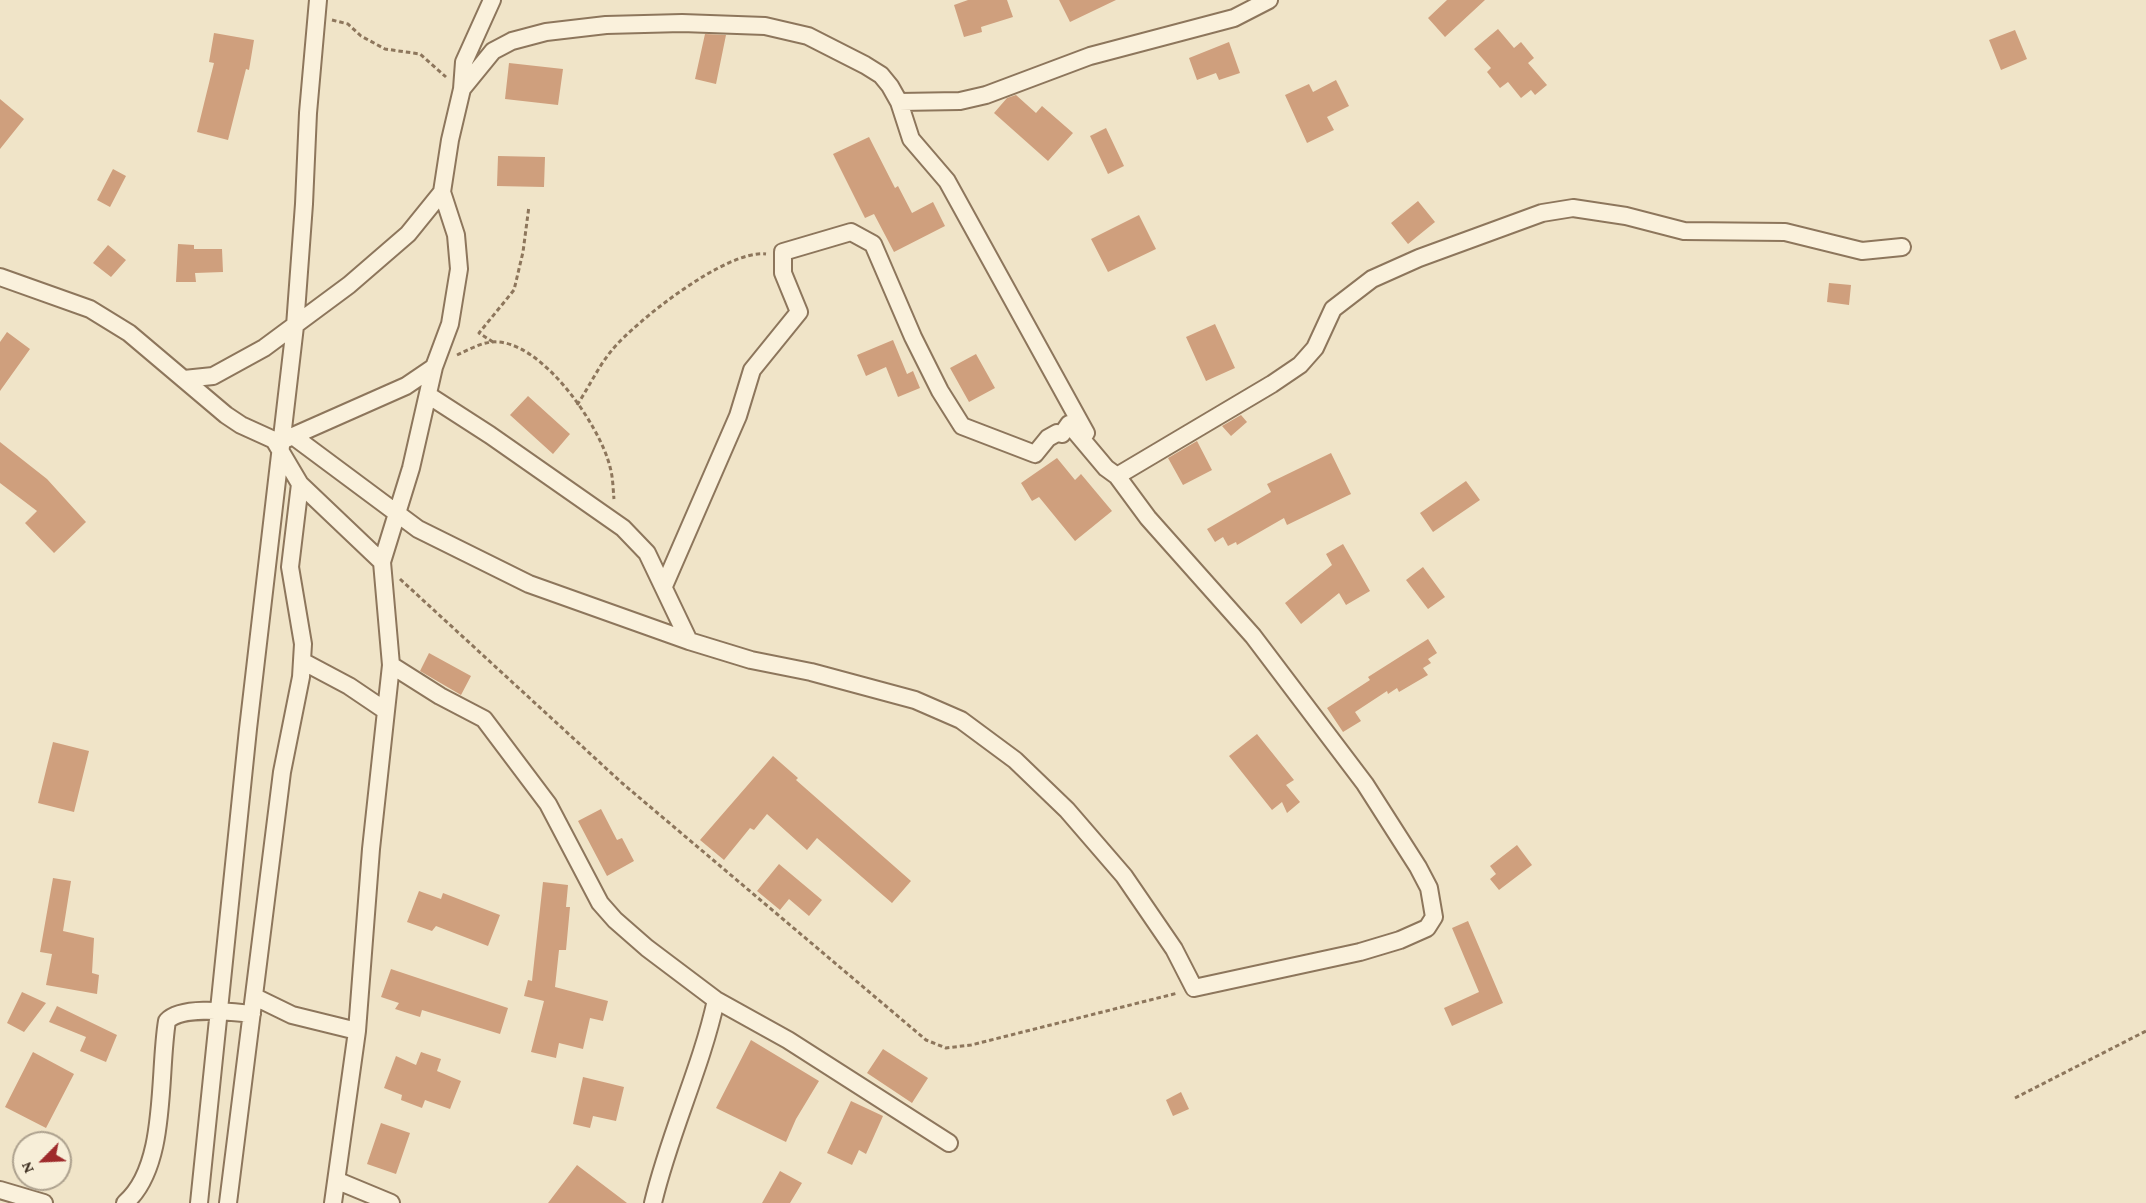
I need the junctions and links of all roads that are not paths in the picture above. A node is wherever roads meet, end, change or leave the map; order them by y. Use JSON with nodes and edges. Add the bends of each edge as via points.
{"nodes":[{"id":1,"x":492,"y":0,"type":"edge"},
{"id":2,"x":1269,"y":0,"type":"edge"},
{"id":3,"x":318,"y":8,"type":"edge"},
{"id":4,"x":462,"y":89,"type":"junction"},
{"id":5,"x":899,"y":102,"type":"junction"},
{"id":6,"x":442,"y":192,"type":"junction"},
{"id":7,"x":1902,"y":247,"type":"dead end"},
{"id":8,"x":0,"y":277,"type":"edge"},
{"id":9,"x":294,"y":326,"type":"junction"},
{"id":10,"x":435,"y":367,"type":"junction"},
{"id":11,"x":184,"y":379,"type":"junction"},
{"id":12,"x":428,"y":395,"type":"junction"},
{"id":13,"x":284,"y":442,"type":"junction"},
{"id":14,"x":1112,"y":472,"type":"junction"},
{"id":15,"x":300,"y":484,"type":"junction"},
{"id":16,"x":397,"y":514,"type":"junction"},
{"id":17,"x":382,"y":562,"type":"junction"},
{"id":18,"x":664,"y":586,"type":"junction"},
{"id":19,"x":689,"y":641,"type":"junction"},
{"id":20,"x":302,"y":661,"type":"junction"},
{"id":21,"x":391,"y":665,"type":"junction"},
{"id":22,"x":386,"y":711,"type":"junction"},
{"id":23,"x":255,"y":996,"type":"junction"},
{"id":24,"x":716,"y":1000,"type":"junction"},
{"id":25,"x":219,"y":1011,"type":"junction"},
{"id":26,"x":252,"y":1014,"type":"junction"},
{"id":27,"x":357,"y":1031,"type":"junction"},
{"id":28,"x":949,"y":1143,"type":"dead end"},
{"id":29,"x":338,"y":1181,"type":"junction"},
{"id":30,"x":0,"y":1190,"type":"edge"},
{"id":31,"x":44,"y":1203,"type":"edge"},
{"id":32,"x":125,"y":1203,"type":"edge"},
{"id":33,"x":199,"y":1203,"type":"edge"},
{"id":34,"x":228,"y":1203,"type":"edge"},
{"id":35,"x":333,"y":1203,"type":"edge"},
{"id":36,"x":391,"y":1203,"type":"edge"},
{"id":37,"x":653,"y":1203,"type":"edge"}],
"edges":[{"from":1,"to":4,"type":"street","via":[[464,62]]},
{"from":2,"to":5,"type":"street","via":[[1234,18],[1090,56],[986,95]]},
{"from":3,"to":9,"type":"street"},
{"from":4,"to":5,"type":"street","via":[[493,51],[512,41],[546,32],[606,25],[682,23],[765,26],[808,36],[881,75]]},
{"from":4,"to":6,"type":"street"},
{"from":5,"to":14,"type":"street","via":[[911,140],[947,181]]},
{"from":6,"to":9,"type":"street","via":[[408,234]]},
{"from":6,"to":10,"type":"street","via":[[456,235],[459,269],[450,324]]},
{"from":7,"to":14,"type":"street","via":[[1862,251],[1785,232],[1684,231],[1581,208],[1542,213],[1372,279],[1333,309],[1315,348],[1300,365]]},
{"from":8,"to":11,"type":"street","via":[[90,309],[129,333]]},
{"from":9,"to":11,"type":"street","via":[[230,368],[213,376]]},
{"from":9,"to":13,"type":"street"},
{"from":10,"to":12,"type":"street"},
{"from":10,"to":13,"type":"street","via":[[406,386]]},
{"from":11,"to":13,"type":"street","via":[[226,416]]},
{"from":12,"to":16,"type":"street"},
{"from":12,"to":18,"type":"street","via":[[613,520],[642,547]]},
{"from":13,"to":15,"type":"street","via":[[291,472]]},
{"from":13,"to":16,"type":"street"},
{"from":13,"to":25,"type":"street"},
{"from":14,"to":18,"type":"street","via":[[1069,424],[1062,434],[1048,438],[1035,454],[962,426],[913,337],[873,244],[851,232],[783,252],[783,273],[799,312],[752,370],[738,416]]},
{"from":14,"to":19,"type":"street","via":[[1252,636],[1365,784],[1429,888],[1435,911],[1427,927],[1360,952],[1194,988],[1124,876],[1067,810],[981,733],[942,710],[915,700]]},
{"from":15,"to":17,"type":"street"},
{"from":15,"to":20,"type":"street","via":[[290,567]]},
{"from":16,"to":17,"type":"street"},
{"from":16,"to":19,"type":"street","via":[[418,529],[529,584]]},
{"from":17,"to":21,"type":"street"},
{"from":18,"to":19,"type":"street"},
{"from":20,"to":22,"type":"street"},
{"from":20,"to":23,"type":"street","via":[[282,772]]},
{"from":21,"to":22,"type":"street"},
{"from":21,"to":24,"type":"street","via":[[484,719],[548,804],[600,903],[647,948]]},
{"from":22,"to":27,"type":"street"},
{"from":23,"to":26,"type":"street"},
{"from":23,"to":27,"type":"street","via":[[292,1015]]},
{"from":24,"to":28,"type":"street","via":[[788,1040]]},
{"from":24,"to":37,"type":"street"},
{"from":25,"to":26,"type":"street"},
{"from":25,"to":32,"type":"street","via":[[180,1014],[167,1021],[155,1148],[142,1185]]},
{"from":25,"to":33,"type":"street"},
{"from":26,"to":34,"type":"street"},
{"from":27,"to":29,"type":"street"},
{"from":29,"to":35,"type":"street"},
{"from":29,"to":36,"type":"street"},
{"from":30,"to":31,"type":"street"}]}
